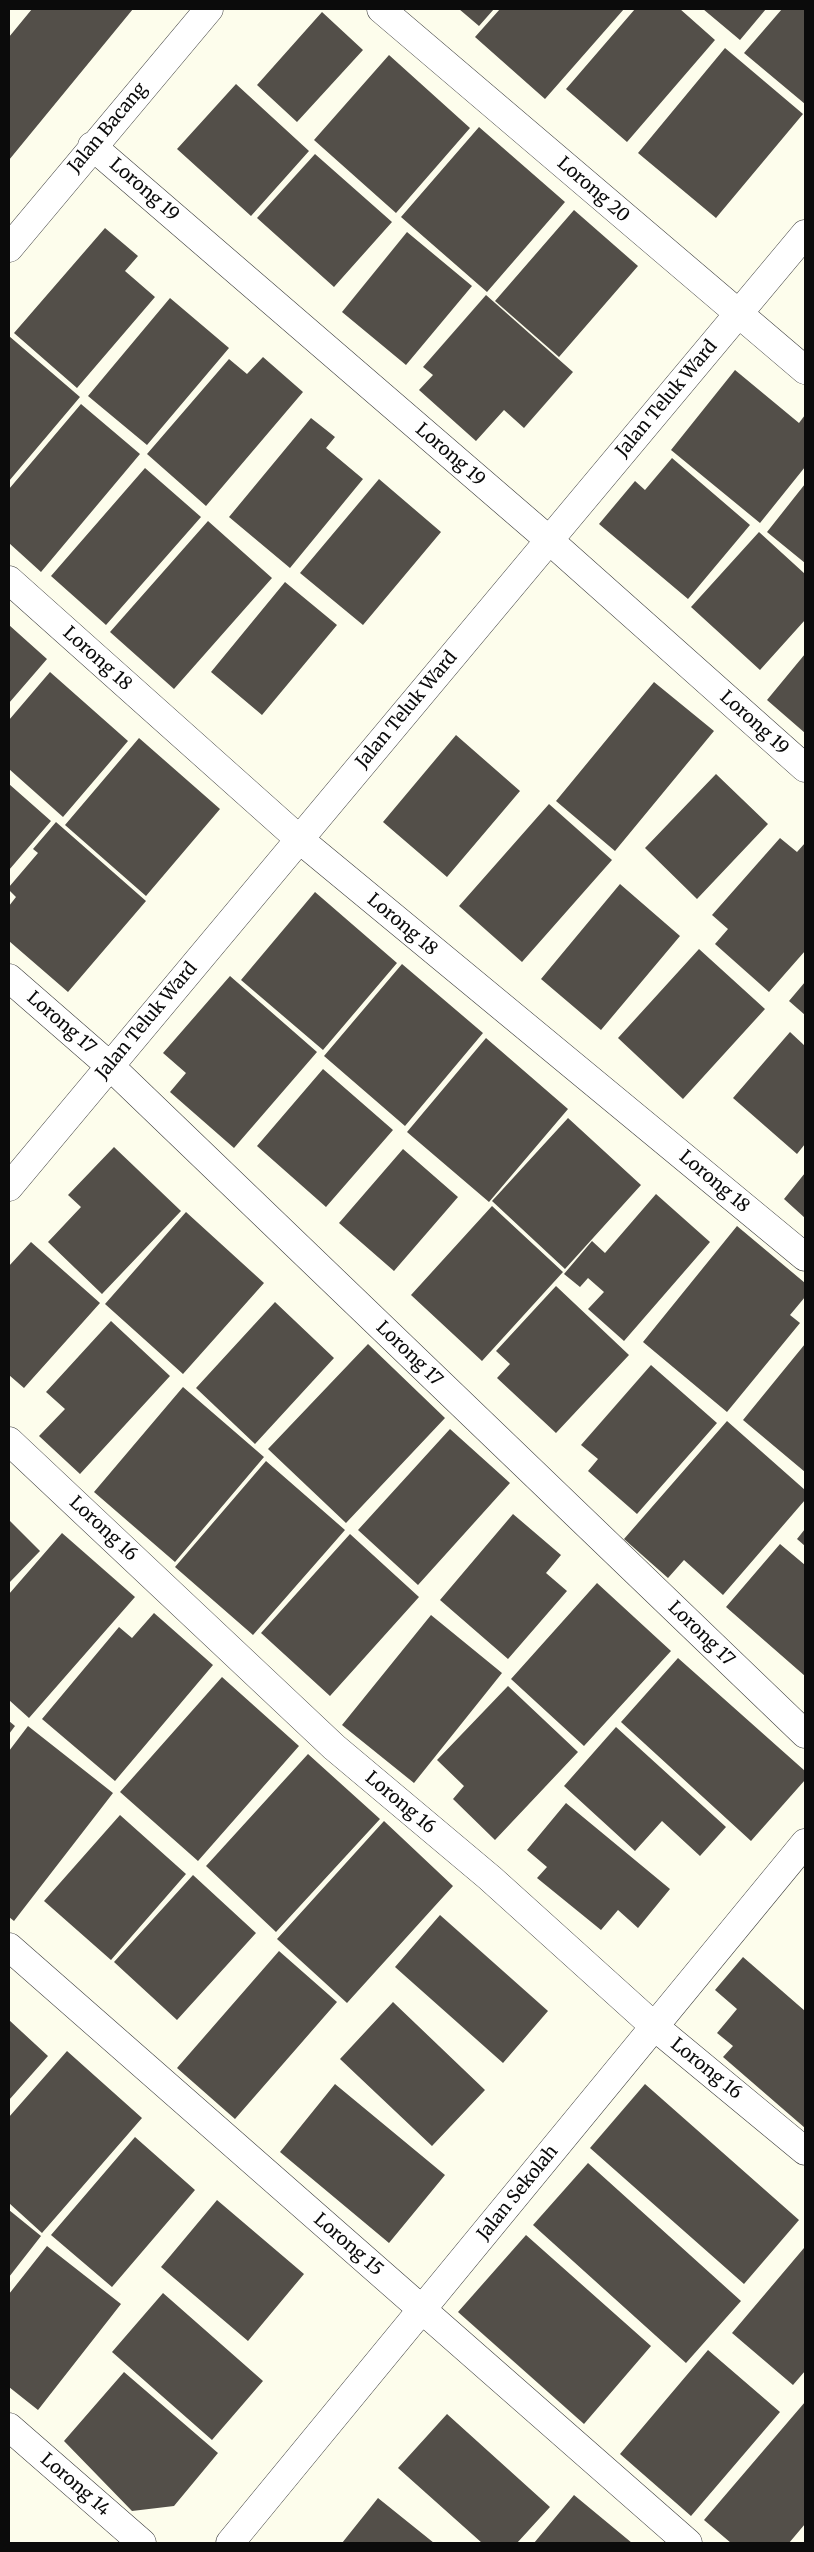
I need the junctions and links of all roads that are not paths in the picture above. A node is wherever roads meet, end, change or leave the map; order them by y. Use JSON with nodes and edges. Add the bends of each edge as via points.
{"nodes":[{"id":1,"x":209,"y":9,"type":"edge"},
{"id":2,"x":381,"y":9,"type":"edge"},
{"id":3,"x":92,"y":146,"type":"junction"},
{"id":4,"x":805,"y":234,"type":"edge"},
{"id":5,"x":9,"y":248,"type":"edge"},
{"id":6,"x":738,"y":315,"type":"junction"},
{"id":7,"x":805,"y":370,"type":"edge"},
{"id":8,"x":549,"y":540,"type":"junction"},
{"id":9,"x":9,"y":580,"type":"edge"},
{"id":10,"x":805,"y":768,"type":"edge"},
{"id":11,"x":299,"y":839,"type":"junction"},
{"id":12,"x":9,"y":978,"type":"edge"},
{"id":13,"x":110,"y":1066,"type":"junction"},
{"id":14,"x":9,"y":1187,"type":"edge"},
{"id":15,"x":805,"y":1257,"type":"edge"},
{"id":16,"x":9,"y":1441,"type":"edge"},
{"id":17,"x":805,"y":1734,"type":"edge"},
{"id":18,"x":805,"y":1843,"type":"edge"},
{"id":19,"x":9,"y":1947,"type":"edge"},
{"id":20,"x":655,"y":2027,"type":"junction"},
{"id":21,"x":805,"y":2151,"type":"edge"},
{"id":22,"x":422,"y":2310,"type":"junction"},
{"id":23,"x":9,"y":2427,"type":"edge"},
{"id":24,"x":142,"y":2543,"type":"edge"},
{"id":25,"x":230,"y":2543,"type":"edge"},
{"id":26,"x":688,"y":2543,"type":"edge"}],
"edges":[{"from":1,"to":3,"type":"street","name":"Jalan Bacang"},
{"from":2,"to":6,"type":"street","name":"Lorong 20"},
{"from":3,"to":5,"type":"street","name":"Jalan Bacang"},
{"from":3,"to":8,"type":"street","name":"Lorong 19"},
{"from":4,"to":6,"type":"street","name":"Jalan Teluk Ward"},
{"from":6,"to":7,"type":"street","name":"Lorong 20"},
{"from":6,"to":8,"type":"street","name":"Jalan Teluk Ward"},
{"from":8,"to":10,"type":"street","name":"Lorong 19"},
{"from":8,"to":11,"type":"street","name":"Jalan Teluk Ward"},
{"from":9,"to":11,"type":"street","name":"Lorong 18"},
{"from":11,"to":13,"type":"street","name":"Jalan Teluk Ward"},
{"from":11,"to":15,"type":"street","name":"Lorong 18"},
{"from":12,"to":13,"type":"street","name":"Lorong 17"},
{"from":13,"to":14,"type":"street","name":"Jalan Teluk Ward"},
{"from":13,"to":17,"type":"street","name":"Lorong 17"},
{"from":16,"to":20,"type":"street","name":"Lorong 16","via":[[334,1747],[490,1878]]},
{"from":18,"to":20,"type":"street","name":"Jalan Sekolah"},
{"from":19,"to":22,"type":"street","name":"Lorong 15"},
{"from":20,"to":21,"type":"street","name":"Lorong 16"},
{"from":20,"to":22,"type":"street","name":"Jalan Sekolah"},
{"from":22,"to":25,"type":"street","name":"Jalan Sekolah"},
{"from":22,"to":26,"type":"street","name":"Lorong 15"},
{"from":23,"to":24,"type":"street","name":"Lorong 14"}]}
